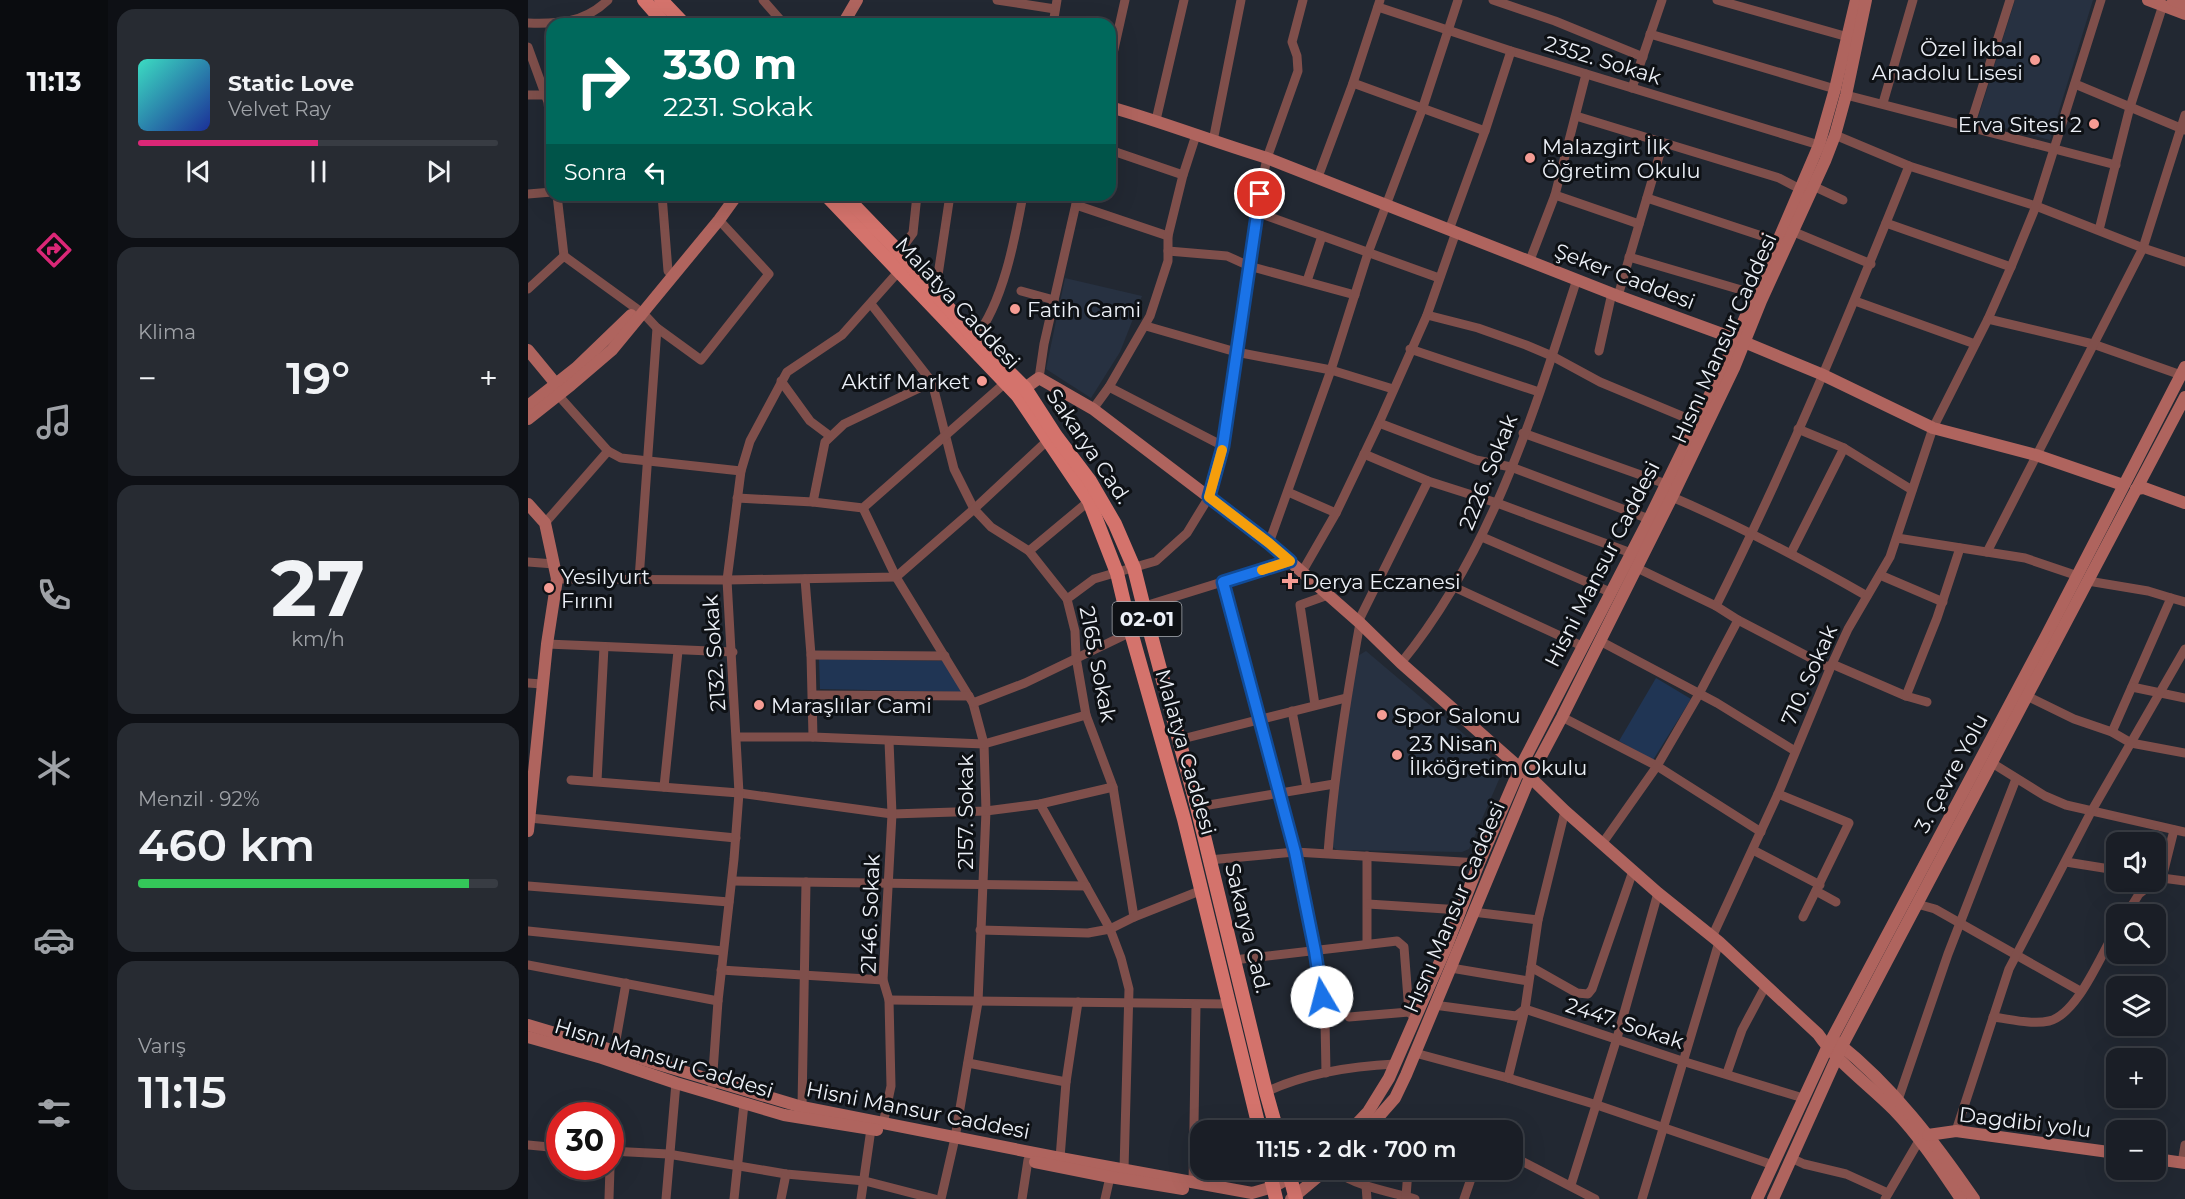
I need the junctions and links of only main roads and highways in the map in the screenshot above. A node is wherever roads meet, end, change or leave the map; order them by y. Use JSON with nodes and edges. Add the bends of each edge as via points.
{"nodes":[{"id":1,"x":644,"y":0,"type":"edge"},
{"id":2,"x":661,"y":0,"type":"edge"},
{"id":3,"x":849,"y":0,"type":"edge"},
{"id":4,"x":857,"y":0,"type":"edge"},
{"id":5,"x":1856,"y":0,"type":"edge"},
{"id":6,"x":1866,"y":0,"type":"edge"},
{"id":7,"x":2148,"y":0,"type":"edge"},
{"id":8,"x":2168,"y":2,"type":"edge"},
{"id":9,"x":2185,"y":4,"type":"edge"},
{"id":10,"x":2185,"y":14,"type":"edge"},
{"id":11,"x":660,"y":18,"type":"edge"},
{"id":12,"x":678,"y":18,"type":"edge"},
{"id":13,"x":838,"y":18,"type":"edge"},
{"id":14,"x":846,"y":18,"type":"edge"},
{"id":15,"x":1840,"y":92,"type":"junction"},
{"id":16,"x":1116,"y":109,"type":"edge"},
{"id":17,"x":722,"y":201,"type":"edge"},
{"id":18,"x":733,"y":201,"type":"edge"},
{"id":19,"x":832,"y":201,"type":"edge"},
{"id":20,"x":850,"y":201,"type":"edge"},
{"id":21,"x":640,"y":311,"type":"junction"},
{"id":22,"x":1740,"y":341,"type":"junction"},
{"id":23,"x":528,"y":350,"type":"edge"},
{"id":24,"x":2183,"y":371,"type":"edge"},
{"id":25,"x":1025,"y":388,"type":"junction"},
{"id":26,"x":557,"y":390,"type":"junction"},
{"id":27,"x":2185,"y":397,"type":"edge"},
{"id":28,"x":528,"y":406,"type":"edge"},
{"id":29,"x":528,"y":419,"type":"edge"},
{"id":30,"x":2123,"y":484,"type":"junction"},
{"id":31,"x":2136,"y":489,"type":"junction"},
{"id":32,"x":2185,"y":503,"type":"edge"},
{"id":33,"x":528,"y":504,"type":"edge"},
{"id":34,"x":1520,"y":768,"type":"junction"},
{"id":35,"x":531,"y":773,"type":"edge"},
{"id":36,"x":1530,"y":777,"type":"junction"},
{"id":37,"x":529,"y":825,"type":"edge"},
{"id":38,"x":1467,"y":911,"type":"junction"},
{"id":39,"x":528,"y":1025,"type":"edge"},
{"id":40,"x":528,"y":1037,"type":"edge"},
{"id":41,"x":1835,"y":1047,"type":"junction"},
{"id":42,"x":1257,"y":1120,"type":"edge"},
{"id":43,"x":1274,"y":1120,"type":"edge"},
{"id":44,"x":1359,"y":1120,"type":"edge"},
{"id":45,"x":1378,"y":1120,"type":"edge"},
{"id":46,"x":1924,"y":1137,"type":"junction"},
{"id":47,"x":954,"y":1141,"type":"junction"},
{"id":48,"x":2106,"y":1152,"type":"edge"},
{"id":49,"x":2166,"y":1160,"type":"edge"},
{"id":50,"x":2183,"y":1163,"type":"edge"},
{"id":51,"x":1285,"y":1180,"type":"edge"},
{"id":52,"x":1290,"y":1180,"type":"edge"},
{"id":53,"x":1315,"y":1180,"type":"edge"},
{"id":54,"x":1275,"y":1193,"type":"edge"},
{"id":55,"x":1294,"y":1198,"type":"edge"},
{"id":56,"x":1250,"y":1199,"type":"edge"},
{"id":57,"x":1757,"y":1199,"type":"edge"},
{"id":58,"x":1773,"y":1199,"type":"edge"},
{"id":59,"x":1961,"y":1199,"type":"edge"},
{"id":60,"x":1974,"y":1199,"type":"edge"}],
"edges":[{"from":1,"to":11,"type":"main road"},
{"from":2,"to":12,"type":"main road"},
{"from":3,"to":13,"type":"main road"},
{"from":4,"to":14,"type":"main road"},
{"from":5,"to":15,"type":"main road","name":"Hisni Mansur Caddesi"},
{"from":6,"to":15,"type":"main road","name":"Hısnı Mansur Caddesi"},
{"from":7,"to":8,"type":"main road"},
{"from":8,"to":9,"type":"main road"},
{"from":8,"to":10,"type":"main road"},
{"from":15,"to":22,"type":"main road","name":"Hisni Mansur Caddesi","via":[[1755,294]]},
{"from":15,"to":22,"type":"main road","name":"Hısnı Mansur Caddesi","via":[[1835,135],[1794,232]]},
{"from":16,"to":22,"type":"main road","name":"Şeker Caddesi","via":[[1267,158]]},
{"from":17,"to":21,"type":"main road"},
{"from":18,"to":21,"type":"main road"},
{"from":19,"to":42,"type":"main road","name":"Malatya Caddesi","via":[[1018,396],[1089,501],[1117,573],[1184,819]]},
{"from":20,"to":25,"type":"main road","name":"Sakarya Cad.","number":"02-01"},
{"from":21,"to":26,"type":"main road","via":[[612,350]]},
{"from":22,"to":30,"type":"main road","name":"Şeker Caddesi","via":[[1821,374],[1933,428],[2036,455]]},
{"from":22,"to":34,"type":"main road","name":"Hisni Mansur Caddesi"},
{"from":22,"to":36,"type":"main road","name":"Hısnı Mansur Caddesi","via":[[1672,497]]},
{"from":23,"to":26,"type":"main road"},
{"from":24,"to":30,"type":"main road","name":"3. Çevre Yolu"},
{"from":25,"to":34,"type":"main road","via":[[1039,378],[1093,409],[1269,543]]},
{"from":25,"to":43,"type":"main road","name":"Sakarya Cad.","number":"02-01","via":[[1090,481],[1134,568]]},
{"from":26,"to":28,"type":"main road"},
{"from":26,"to":29,"type":"main road"},
{"from":27,"to":31,"type":"main road","name":"3. Çevre Yolu"},
{"from":30,"to":41,"type":"main road","name":"3. Çevre Yolu"},
{"from":31,"to":32,"type":"main road","via":[[2144,488]]},
{"from":31,"to":41,"type":"main road","name":"3. Çevre Yolu","via":[[1917,904]]},
{"from":33,"to":35,"type":"main road","via":[[544,523],[557,579]]},
{"from":34,"to":36,"type":"main road"},
{"from":34,"to":38,"type":"main road","name":"Hisni Mansur Caddesi","via":[[1479,863]]},
{"from":35,"to":37,"type":"main road"},
{"from":36,"to":38,"type":"main road","name":"Hısnı Mansur Caddesi"},
{"from":36,"to":41,"type":"main road"},
{"from":38,"to":44,"type":"main road","name":"Hisni Mansur Caddesi","via":[[1412,1015],[1380,1096]]},
{"from":38,"to":45,"type":"main road","name":"Hısnı Mansur Caddesi","via":[[1450,968],[1415,1053],[1395,1098]]},
{"from":39,"to":47,"type":"main road","name":"Hisni Mansur Caddesi","via":[[802,1107]]},
{"from":40,"to":47,"type":"main road","name":"Hısnı Mansur Caddesi","via":[[784,1115]]},
{"from":41,"to":46,"type":"main road"},
{"from":41,"to":46,"type":"main road","via":[[1898,1100]]},
{"from":41,"to":57,"type":"main road","name":"3. Çevre Yolu","via":[[1803,1098]]},
{"from":41,"to":58,"type":"main road","name":"3. Çevre Yolu"},
{"from":46,"to":48,"type":"main road","name":"Dagdibi yolu","via":[[1956,1131]]},
{"from":46,"to":59,"type":"main road"},
{"from":46,"to":60,"type":"main road"},
{"from":47,"to":54,"type":"main road","name":"Hisni Mansur Caddesi","via":[[1252,1193]]},
{"from":47,"to":56,"type":"main road","name":"Hısnı Mansur Caddesi","via":[[1110,1177]]},
{"from":49,"to":50,"type":"main road"},
{"from":51,"to":54,"type":"main road","name":"Hisni Mansur Caddesi"},
{"from":52,"to":55,"type":"main road"},
{"from":53,"to":55,"type":"main road"}]}
